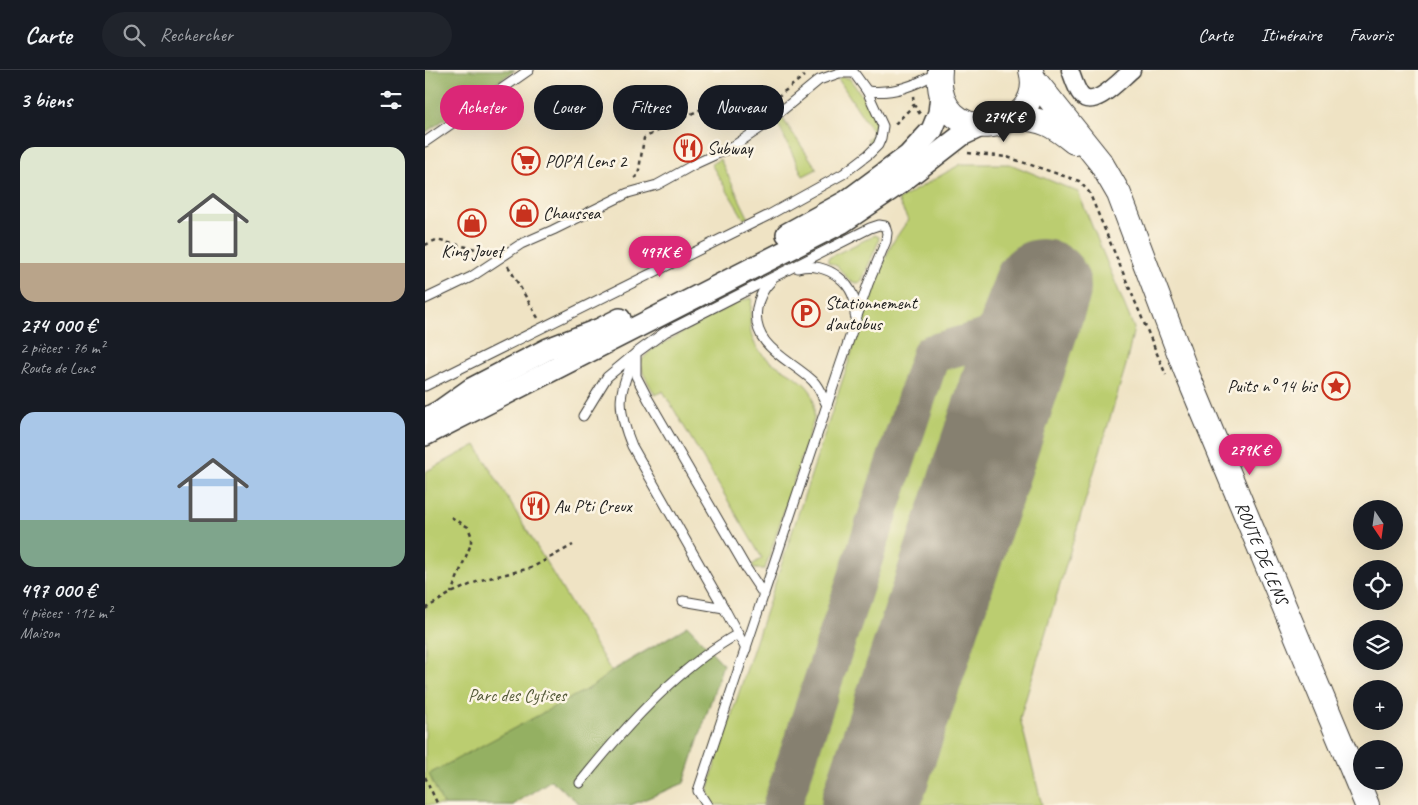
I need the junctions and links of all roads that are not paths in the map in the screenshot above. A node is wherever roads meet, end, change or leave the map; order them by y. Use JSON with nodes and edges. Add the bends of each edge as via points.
{"nodes":[{"id":1,"x":529,"y":70,"type":"edge"},
{"id":2,"x":827,"y":70,"type":"edge"},
{"id":3,"x":940,"y":70,"type":"edge"},
{"id":4,"x":1070,"y":70,"type":"edge"},
{"id":5,"x":1132,"y":70,"type":"edge"},
{"id":6,"x":854,"y":72,"type":"edge"},
{"id":7,"x":1032,"y":74,"type":"edge"},
{"id":8,"x":819,"y":80,"type":"junction"},
{"id":9,"x":867,"y":91,"type":"junction"},
{"id":10,"x":941,"y":95,"type":"junction"},
{"id":11,"x":1015,"y":117,"type":"junction"},
{"id":12,"x":981,"y":126,"type":"junction"},
{"id":13,"x":425,"y":142,"type":"edge"},
{"id":14,"x":908,"y":156,"type":"junction"},
{"id":15,"x":1101,"y":163,"type":"junction"},
{"id":16,"x":785,"y":272,"type":"junction"},
{"id":17,"x":425,"y":299,"type":"edge"},
{"id":18,"x":661,"y":324,"type":"junction"},
{"id":19,"x":852,"y":332,"type":"junction"},
{"id":20,"x":636,"y":352,"type":"junction"},
{"id":21,"x":425,"y":386,"type":"edge"},
{"id":22,"x":827,"y":405,"type":"junction"},
{"id":23,"x":583,"y":416,"type":"dead end"},
{"id":24,"x":425,"y":419,"type":"edge"},
{"id":25,"x":425,"y":427,"type":"edge"},
{"id":26,"x":425,"y":435,"type":"edge"},
{"id":27,"x":764,"y":595,"type":"junction"},
{"id":28,"x":683,"y":601,"type":"dead end"},
{"id":29,"x":723,"y":608,"type":"junction"},
{"id":30,"x":738,"y":634,"type":"junction"},
{"id":31,"x":746,"y":649,"type":"junction"},
{"id":32,"x":580,"y":783,"type":"dead end"},
{"id":33,"x":707,"y":805,"type":"edge"},
{"id":34,"x":1367,"y":805,"type":"edge"}],
"edges":[{"from":1,"to":13,"type":"lane"},
{"from":2,"to":8,"type":"lane"},
{"from":3,"to":9,"type":"lane","via":[[913,86]]},
{"from":3,"to":10,"type":"main road"},
{"from":4,"to":5,"type":"street","via":[[1081,95],[1094,100]]},
{"from":6,"to":8,"type":"lane"},
{"from":6,"to":9,"type":"lane"},
{"from":7,"to":11,"type":"main road","via":[[1031,92]]},
{"from":7,"to":15,"type":"main road","name":"ROUTE DE LENS"},
{"from":8,"to":17,"type":"lane","via":[[732,147],[657,185],[628,193],[521,244],[471,277]]},
{"from":9,"to":21,"type":"lane","via":[[883,126],[881,138],[869,154],[843,174]]},
{"from":10,"to":12,"type":"main road","via":[[958,118]]},
{"from":10,"to":14,"type":"street","via":[[939,113],[932,130]]},
{"from":11,"to":12,"type":"main road","via":[[1005,123]]},
{"from":11,"to":15,"type":"main road","name":"ROUTE DE LENS","via":[[1053,125]]},
{"from":12,"to":18,"type":"street","via":[[949,144],[900,183],[841,223]]},
{"from":14,"to":24,"type":"street","via":[[847,201],[811,222],[600,329],[548,349],[471,389]]},
{"from":14,"to":25,"type":"lane","via":[[890,181],[812,229]]},
{"from":15,"to":34,"type":"main road","name":"ROUTE DE LENS","via":[[1119,194],[1186,371]]},
{"from":16,"to":18,"type":"lane"},
{"from":16,"to":19,"type":"lane","via":[[804,266],[819,266],[839,276],[852,294],[856,310]]},
{"from":16,"to":19,"type":"lane","via":[[870,228],[885,226],[886,242]]},
{"from":16,"to":22,"type":"lane","via":[[770,282],[759,296],[756,316],[762,337],[770,348],[815,383]]},
{"from":18,"to":20,"type":"lane"},
{"from":18,"to":26,"type":"street"},
{"from":19,"to":22,"type":"lane"},
{"from":20,"to":23,"type":"lane","via":[[607,377]]},
{"from":20,"to":27,"type":"lane","via":[[637,376],[649,399]]},
{"from":20,"to":29,"type":"lane","via":[[620,398],[622,421],[632,446]]},
{"from":22,"to":27,"type":"lane"},
{"from":27,"to":31,"type":"lane"},
{"from":28,"to":29,"type":"lane"},
{"from":29,"to":30,"type":"lane"},
{"from":30,"to":31,"type":"lane"},
{"from":30,"to":32,"type":"lane","via":[[711,650],[651,703],[613,741]]},
{"from":31,"to":33,"type":"lane","via":[[698,791]]}]}
